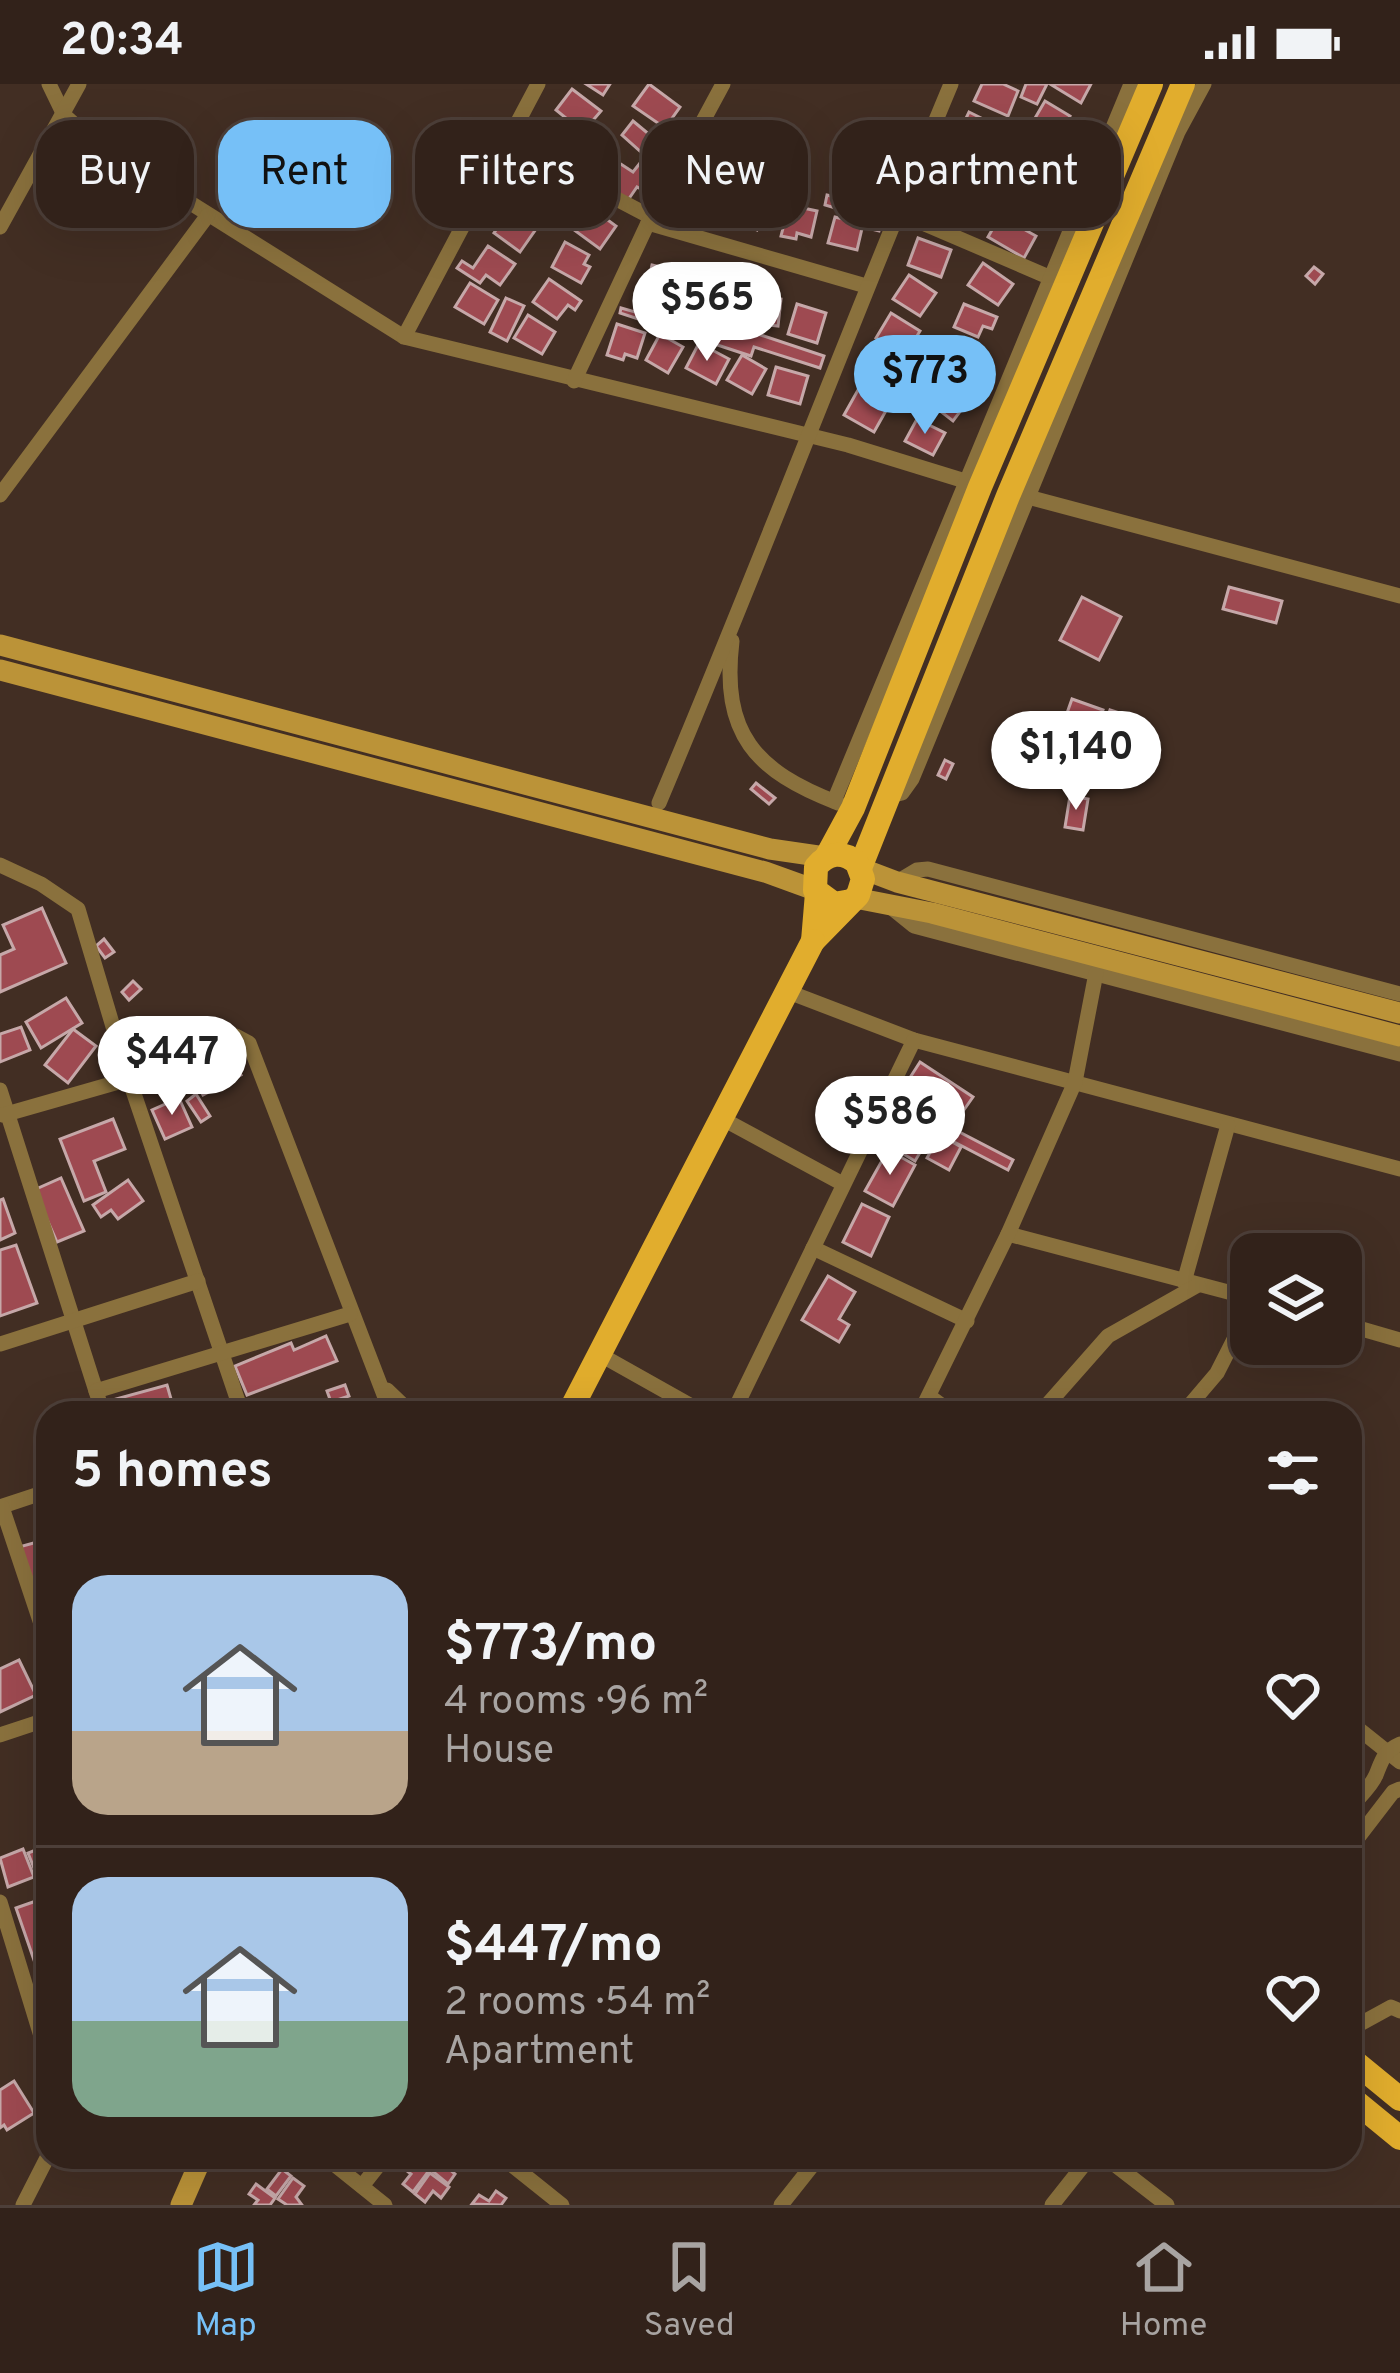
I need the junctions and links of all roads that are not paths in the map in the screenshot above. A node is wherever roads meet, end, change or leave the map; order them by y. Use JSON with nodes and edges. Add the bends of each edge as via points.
{"nodes":[{"id":1,"x":50,"y":84,"type":"edge"},
{"id":2,"x":79,"y":84,"type":"edge"},
{"id":3,"x":538,"y":84,"type":"edge"},
{"id":4,"x":723,"y":84,"type":"edge"},
{"id":5,"x":951,"y":84,"type":"edge"},
{"id":6,"x":1131,"y":84,"type":"edge"},
{"id":7,"x":1151,"y":84,"type":"edge"},
{"id":8,"x":1183,"y":84,"type":"edge"},
{"id":9,"x":1204,"y":84,"type":"edge"},
{"id":10,"x":64,"y":115,"type":"junction"},
{"id":11,"x":519,"y":120,"type":"edge"},
{"id":12,"x":704,"y":120,"type":"edge"},
{"id":13,"x":936,"y":120,"type":"edge"},
{"id":14,"x":208,"y":215,"type":"junction"},
{"id":15,"x":1,"y":222,"type":"edge"},
{"id":16,"x":462,"y":228,"type":"edge"},
{"id":17,"x":646,"y":228,"type":"edge"},
{"id":18,"x":676,"y":228,"type":"edge"},
{"id":19,"x":890,"y":228,"type":"edge"},
{"id":20,"x":934,"y":228,"type":"edge"},
{"id":21,"x":1051,"y":278,"type":"junction"},
{"id":22,"x":866,"y":286,"type":"junction"},
{"id":23,"x":404,"y":337,"type":"junction"},
{"id":24,"x":574,"y":381,"type":"junction"},
{"id":25,"x":812,"y":436,"type":"junction"},
{"id":26,"x":965,"y":481,"type":"junction"},
{"id":27,"x":0,"y":495,"type":"edge"},
{"id":28,"x":1028,"y":497,"type":"junction"},
{"id":29,"x":1400,"y":596,"type":"edge"},
{"id":30,"x":734,"y":626,"type":"junction"},
{"id":31,"x":0,"y":645,"type":"edge"},
{"id":32,"x":0,"y":670,"type":"edge"},
{"id":33,"x":886,"y":796,"type":"junction"},
{"id":34,"x":659,"y":803,"type":"dead end"},
{"id":35,"x":844,"y":805,"type":"junction"},
{"id":36,"x":826,"y":857,"type":"junction"},
{"id":37,"x":0,"y":865,"type":"edge"},
{"id":38,"x":860,"y":868,"type":"junction"},
{"id":39,"x":897,"y":882,"type":"junction"},
{"id":40,"x":816,"y":891,"type":"junction"},
{"id":41,"x":853,"y":899,"type":"junction"},
{"id":42,"x":886,"y":903,"type":"junction"},
{"id":43,"x":813,"y":941,"type":"junction"},
{"id":44,"x":1096,"y":973,"type":"junction"},
{"id":45,"x":787,"y":991,"type":"junction"},
{"id":46,"x":1400,"y":994,"type":"edge"},
{"id":47,"x":1400,"y":1013,"type":"edge"},
{"id":48,"x":1400,"y":1036,"type":"edge"},
{"id":49,"x":914,"y":1040,"type":"junction"},
{"id":50,"x":1400,"y":1054,"type":"edge"},
{"id":51,"x":127,"y":1073,"type":"junction"},
{"id":52,"x":1075,"y":1082,"type":"junction"},
{"id":53,"x":0,"y":1090,"type":"edge"},
{"id":54,"x":4,"y":1114,"type":"edge"},
{"id":55,"x":721,"y":1118,"type":"junction"},
{"id":56,"x":1228,"y":1125,"type":"junction"},
{"id":57,"x":1400,"y":1169,"type":"edge"},
{"id":58,"x":843,"y":1184,"type":"junction"},
{"id":59,"x":1008,"y":1234,"type":"junction"},
{"id":60,"x":813,"y":1248,"type":"junction"},
{"id":61,"x":198,"y":1280,"type":"junction"},
{"id":62,"x":1191,"y":1283,"type":"junction"},
{"id":63,"x":1230,"y":1295,"type":"edge"},
{"id":64,"x":350,"y":1314,"type":"junction"},
{"id":65,"x":72,"y":1321,"type":"junction"},
{"id":66,"x":967,"y":1321,"type":"junction"},
{"id":67,"x":1362,"y":1329,"type":"edge"},
{"id":68,"x":1400,"y":1340,"type":"edge"},
{"id":69,"x":0,"y":1344,"type":"edge"},
{"id":70,"x":1230,"y":1346,"type":"edge"},
{"id":71,"x":222,"y":1353,"type":"junction"},
{"id":72,"x":599,"y":1354,"type":"junction"},
{"id":73,"x":382,"y":1386,"type":"junction"},
{"id":74,"x":96,"y":1391,"type":"junction"},
{"id":75,"x":929,"y":1396,"type":"junction"},
{"id":76,"x":99,"y":1401,"type":"edge"},
{"id":77,"x":238,"y":1401,"type":"edge"},
{"id":78,"x":387,"y":1401,"type":"edge"},
{"id":79,"x":398,"y":1401,"type":"edge"},
{"id":80,"x":574,"y":1401,"type":"edge"},
{"id":81,"x":683,"y":1401,"type":"edge"},
{"id":82,"x":740,"y":1401,"type":"edge"},
{"id":83,"x":926,"y":1401,"type":"edge"},
{"id":84,"x":936,"y":1401,"type":"edge"},
{"id":85,"x":1051,"y":1401,"type":"edge"},
{"id":86,"x":1193,"y":1401,"type":"edge"},
{"id":87,"x":36,"y":1495,"type":"edge"},
{"id":88,"x":1,"y":1507,"type":"edge"},
{"id":89,"x":36,"y":1611,"type":"edge"},
{"id":90,"x":36,"y":1722,"type":"edge"},
{"id":91,"x":1362,"y":1730,"type":"edge"},
{"id":92,"x":0,"y":1735,"type":"edge"},
{"id":93,"x":1396,"y":1752,"type":"edge"},
{"id":94,"x":1400,"y":1789,"type":"edge"},
{"id":95,"x":1362,"y":1793,"type":"edge"},
{"id":96,"x":1362,"y":1832,"type":"edge"},
{"id":97,"x":0,"y":1903,"type":"edge"},
{"id":98,"x":1400,"y":2011,"type":"edge"},
{"id":99,"x":36,"y":2020,"type":"edge"},
{"id":100,"x":1362,"y":2020,"type":"edge"},
{"id":101,"x":1362,"y":2068,"type":"edge"},
{"id":102,"x":1400,"y":2099,"type":"edge"},
{"id":103,"x":1362,"y":2107,"type":"edge"},
{"id":104,"x":1400,"y":2138,"type":"edge"},
{"id":105,"x":41,"y":2169,"type":"edge"},
{"id":106,"x":197,"y":2169,"type":"edge"},
{"id":107,"x":340,"y":2169,"type":"edge"},
{"id":108,"x":375,"y":2169,"type":"edge"},
{"id":109,"x":517,"y":2169,"type":"edge"},
{"id":110,"x":810,"y":2169,"type":"edge"},
{"id":111,"x":1080,"y":2169,"type":"edge"},
{"id":112,"x":1120,"y":2169,"type":"edge"},
{"id":113,"x":362,"y":2186,"type":"junction"},
{"id":114,"x":23,"y":2205,"type":"edge"},
{"id":115,"x":181,"y":2205,"type":"edge"},
{"id":116,"x":385,"y":2205,"type":"edge"},
{"id":117,"x":562,"y":2205,"type":"edge"},
{"id":118,"x":781,"y":2205,"type":"edge"},
{"id":119,"x":1052,"y":2205,"type":"edge"},
{"id":120,"x":1167,"y":2205,"type":"edge"}],
"edges":[{"from":1,"to":10,"type":"street"},
{"from":2,"to":10,"type":"street"},
{"from":3,"to":11,"type":"street"},
{"from":4,"to":12,"type":"street"},
{"from":5,"to":13,"type":"street"},
{"from":6,"to":21,"type":"street"},
{"from":7,"to":35,"type":"main road"},
{"from":8,"to":33,"type":"main road"},
{"from":9,"to":28,"type":"street"},
{"from":10,"to":14,"type":"street"},
{"from":10,"to":15,"type":"street"},
{"from":14,"to":23,"type":"street"},
{"from":14,"to":27,"type":"street"},
{"from":16,"to":23,"type":"street"},
{"from":17,"to":24,"type":"street"},
{"from":18,"to":22,"type":"street"},
{"from":19,"to":22,"type":"street"},
{"from":20,"to":21,"type":"street"},
{"from":21,"to":26,"type":"street"},
{"from":22,"to":25,"type":"street"},
{"from":23,"to":24,"type":"street"},
{"from":24,"to":25,"type":"street"},
{"from":25,"to":26,"type":"street"},
{"from":25,"to":30,"type":"street"},
{"from":26,"to":35,"type":"street"},
{"from":28,"to":29,"type":"street"},
{"from":28,"to":33,"type":"street","via":[[912,779],[902,793]]},
{"from":30,"to":34,"type":"street"},
{"from":30,"to":35,"type":"street","via":[[732,702],[740,733],[764,761]]},
{"from":31,"to":36,"type":"main road","via":[[770,849]]},
{"from":32,"to":40,"type":"main road"},
{"from":33,"to":38,"type":"main road"},
{"from":35,"to":36,"type":"main road"},
{"from":36,"to":38,"type":"main road","via":[[843,854]]},
{"from":36,"to":40,"type":"main road","via":[[813,874]]},
{"from":37,"to":51,"type":"street","via":[[78,909]]},
{"from":38,"to":39,"type":"main road"},
{"from":38,"to":41,"type":"main road","via":[[862,888]]},
{"from":39,"to":46,"type":"street","via":[[928,869]]},
{"from":39,"to":47,"type":"main road"},
{"from":40,"to":41,"type":"main road","via":[[834,904]]},
{"from":40,"to":43,"type":"main road"},
{"from":41,"to":42,"type":"main road"},
{"from":41,"to":43,"type":"main road"},
{"from":42,"to":44,"type":"street","via":[[914,926]]},
{"from":42,"to":48,"type":"main road"},
{"from":43,"to":45,"type":"main road"},
{"from":44,"to":50,"type":"street"},
{"from":44,"to":52,"type":"street"},
{"from":45,"to":49,"type":"street"},
{"from":45,"to":55,"type":"main road"},
{"from":49,"to":52,"type":"street"},
{"from":49,"to":58,"type":"street"},
{"from":51,"to":54,"type":"street"},
{"from":51,"to":61,"type":"street"},
{"from":51,"to":64,"type":"street","via":[[245,1039]]},
{"from":52,"to":56,"type":"street"},
{"from":52,"to":59,"type":"street"},
{"from":53,"to":54,"type":"street"},
{"from":54,"to":65,"type":"street"},
{"from":55,"to":58,"type":"street"},
{"from":55,"to":72,"type":"main road"},
{"from":56,"to":57,"type":"street"},
{"from":56,"to":62,"type":"street"},
{"from":58,"to":60,"type":"street"},
{"from":59,"to":62,"type":"street"},
{"from":59,"to":66,"type":"street"},
{"from":60,"to":66,"type":"street"},
{"from":60,"to":82,"type":"street"},
{"from":61,"to":65,"type":"street"},
{"from":61,"to":71,"type":"street"},
{"from":62,"to":63,"type":"street"},
{"from":62,"to":85,"type":"street","via":[[1108,1336]]},
{"from":64,"to":71,"type":"street"},
{"from":64,"to":73,"type":"street"},
{"from":65,"to":69,"type":"street"},
{"from":65,"to":74,"type":"street"},
{"from":66,"to":75,"type":"street"},
{"from":67,"to":68,"type":"street"},
{"from":70,"to":86,"type":"street"},
{"from":71,"to":74,"type":"street"},
{"from":71,"to":77,"type":"street"},
{"from":72,"to":80,"type":"main road"},
{"from":72,"to":81,"type":"street"},
{"from":73,"to":78,"type":"street"},
{"from":73,"to":79,"type":"street"},
{"from":74,"to":76,"type":"street"},
{"from":75,"to":83,"type":"street"},
{"from":75,"to":84,"type":"street"},
{"from":87,"to":88,"type":"street"},
{"from":88,"to":89,"type":"street"},
{"from":90,"to":92,"type":"street"},
{"from":91,"to":93,"type":"street"},
{"from":93,"to":95,"type":"street"},
{"from":94,"to":96,"type":"street"},
{"from":97,"to":99,"type":"street"},
{"from":98,"to":100,"type":"street","via":[[1391,2007]]},
{"from":101,"to":102,"type":"main road"},
{"from":103,"to":104,"type":"main road"},
{"from":105,"to":114,"type":"street"},
{"from":106,"to":115,"type":"main road"},
{"from":107,"to":113,"type":"street"},
{"from":108,"to":113,"type":"street"},
{"from":109,"to":117,"type":"street"},
{"from":110,"to":118,"type":"street"},
{"from":111,"to":119,"type":"street"},
{"from":112,"to":120,"type":"street"},
{"from":113,"to":116,"type":"street"}]}
